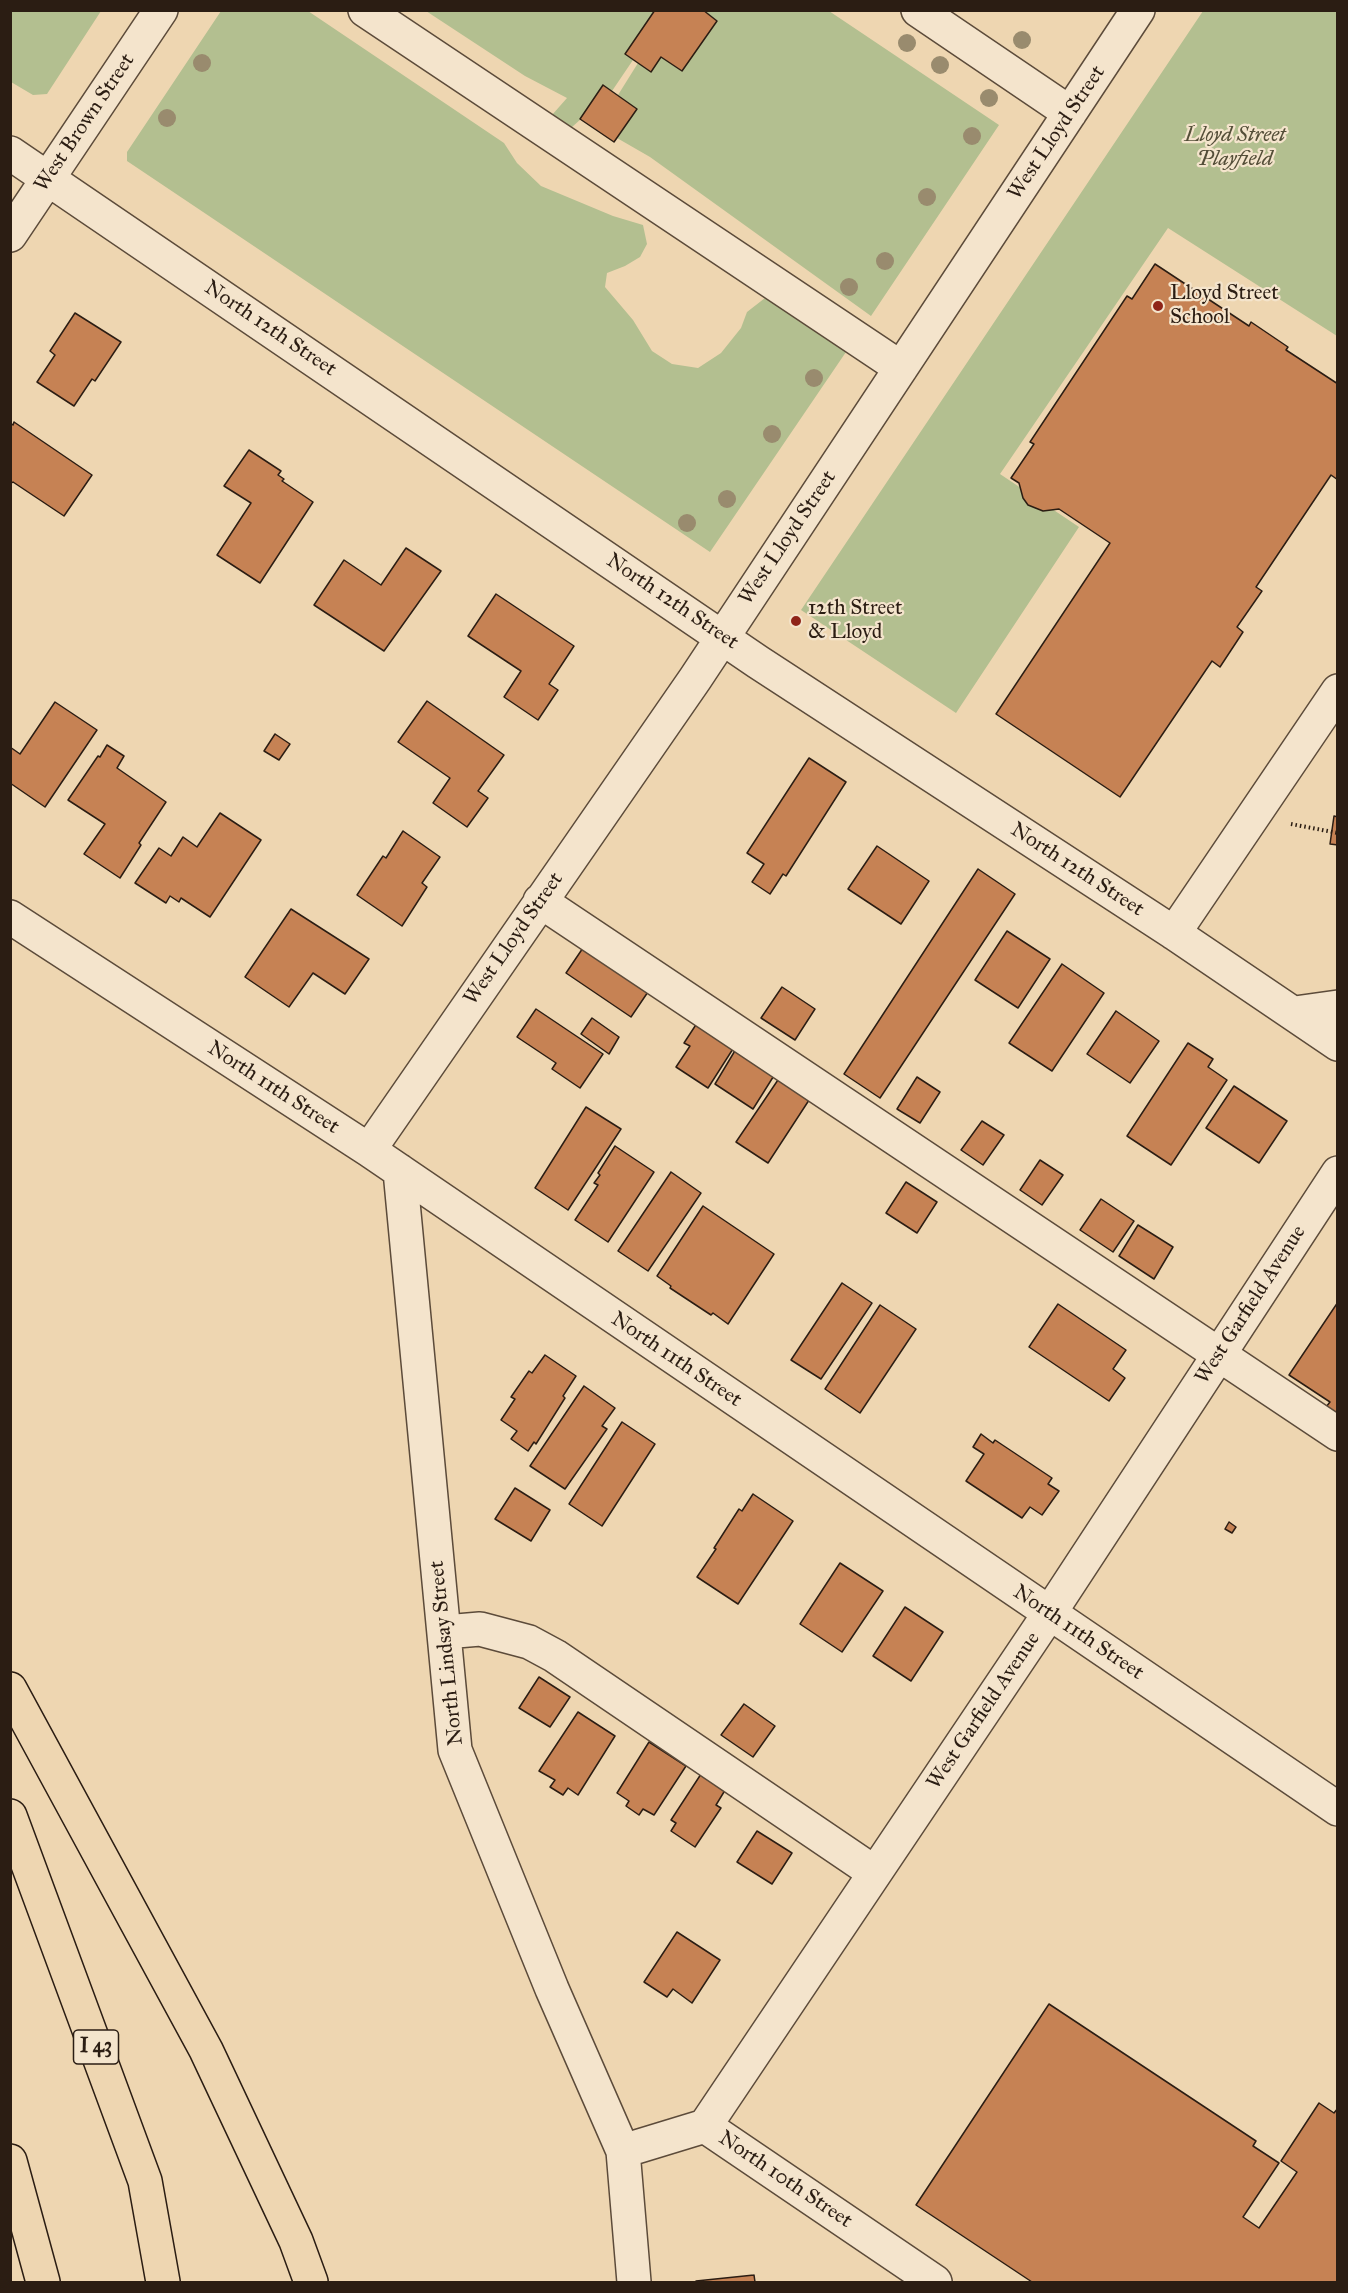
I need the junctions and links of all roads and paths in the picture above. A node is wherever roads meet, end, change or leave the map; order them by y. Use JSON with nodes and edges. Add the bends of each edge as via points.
{"nodes":[{"id":1,"x":161,"y":10,"type":"edge"},
{"id":2,"x":365,"y":10,"type":"edge"},
{"id":3,"x":918,"y":10,"type":"edge"},
{"id":4,"x":1138,"y":10,"type":"edge"},
{"id":5,"x":1070,"y":113,"type":"junction"},
{"id":6,"x":10,"y":153,"type":"edge"},
{"id":7,"x":48,"y":178,"type":"junction"},
{"id":8,"x":10,"y":235,"type":"edge"},
{"id":9,"x":901,"y":368,"type":"junction"},
{"id":10,"x":723,"y":637,"type":"junction"},
{"id":11,"x":1338,"y":691,"type":"edge"},
{"id":12,"x":1252,"y":816,"type":"junction"},
{"id":13,"x":1338,"y":833,"type":"edge"},
{"id":14,"x":540,"y":901,"type":"junction"},
{"id":15,"x":10,"y":917,"type":"edge"},
{"id":16,"x":1174,"y":933,"type":"junction"},
{"id":17,"x":1338,"y":1007,"type":"edge"},
{"id":18,"x":1295,"y":1013,"type":"junction"},
{"id":19,"x":1338,"y":1044,"type":"edge"},
{"id":20,"x":369,"y":1150,"type":"junction"},
{"id":21,"x":400,"y":1171,"type":"junction"},
{"id":22,"x":1338,"y":1173,"type":"edge"},
{"id":23,"x":1218,"y":1354,"type":"junction"},
{"id":24,"x":1338,"y":1434,"type":"edge"},
{"id":25,"x":1049,"y":1614,"type":"junction"},
{"id":26,"x":445,"y":1632,"type":"junction"},
{"id":27,"x":10,"y":1689,"type":"edge"},
{"id":28,"x":1338,"y":1809,"type":"edge"},
{"id":29,"x":10,"y":1816,"type":"edge"},
{"id":30,"x":874,"y":1874,"type":"junction"},
{"id":31,"x":705,"y":2126,"type":"junction"},
{"id":32,"x":623,"y":2151,"type":"junction"},
{"id":33,"x":10,"y":2161,"type":"edge"},
{"id":34,"x":44,"y":2283,"type":"edge"},
{"id":35,"x":163,"y":2283,"type":"edge"},
{"id":36,"x":311,"y":2283,"type":"edge"},
{"id":37,"x":634,"y":2283,"type":"edge"},
{"id":38,"x":935,"y":2283,"type":"edge"}],
"edges":[{"from":1,"to":7,"type":"street","name":"West Brown Street"},
{"from":2,"to":9,"type":"street"},
{"from":3,"to":5,"type":"street"},
{"from":4,"to":5,"type":"street","name":"West Lloyd Street"},
{"from":5,"to":9,"type":"street","name":"West Lloyd Street"},
{"from":6,"to":7,"type":"street","name":"North 12th Street"},
{"from":7,"to":8,"type":"street","name":"West Brown Street"},
{"from":7,"to":10,"type":"street","name":"North 12th Street"},
{"from":9,"to":10,"type":"street","name":"West Lloyd Street"},
{"from":10,"to":14,"type":"street","name":"West Lloyd Street"},
{"from":10,"to":16,"type":"street","name":"North 12th Street"},
{"from":11,"to":12,"type":"street"},
{"from":12,"to":13,"type":"path"},
{"from":12,"to":16,"type":"street"},
{"from":14,"to":20,"type":"street","name":"West Lloyd Street"},
{"from":14,"to":23,"type":"street"},
{"from":15,"to":20,"type":"street","name":"North 11th Street"},
{"from":16,"to":18,"type":"street","name":"North 12th Street"},
{"from":17,"to":18,"type":"street"},
{"from":18,"to":19,"type":"street","name":"North 12th Street"},
{"from":20,"to":21,"type":"street","name":"North 11th Street"},
{"from":21,"to":25,"type":"street","name":"North 11th Street"},
{"from":21,"to":26,"type":"street","name":"North Lindsay Street"},
{"from":22,"to":23,"type":"street","name":"West Garfield Avenue"},
{"from":23,"to":24,"type":"street"},
{"from":23,"to":25,"type":"street","name":"West Garfield Avenue"},
{"from":25,"to":28,"type":"street","name":"North 11th Street"},
{"from":25,"to":30,"type":"street","name":"West Garfield Avenue"},
{"from":26,"to":30,"type":"street","via":[[480,1629],[530,1642],[555,1656]]},
{"from":26,"to":32,"type":"street","name":"North Lindsay Street","via":[[455,1750]]},
{"from":27,"to":36,"type":"highway","via":[[206,2050],[297,2241]]},
{"from":29,"to":35,"type":"highway","number":"I 43","via":[[145,2181]]},
{"from":30,"to":31,"type":"street","name":"West Garfield Avenue"},
{"from":31,"to":32,"type":"street","name":"North 10th Street"},
{"from":31,"to":38,"type":"street","name":"North 10th Street"},
{"from":32,"to":37,"type":"street","name":"North Lindsay Street"},
{"from":33,"to":34,"type":"highway"}]}
